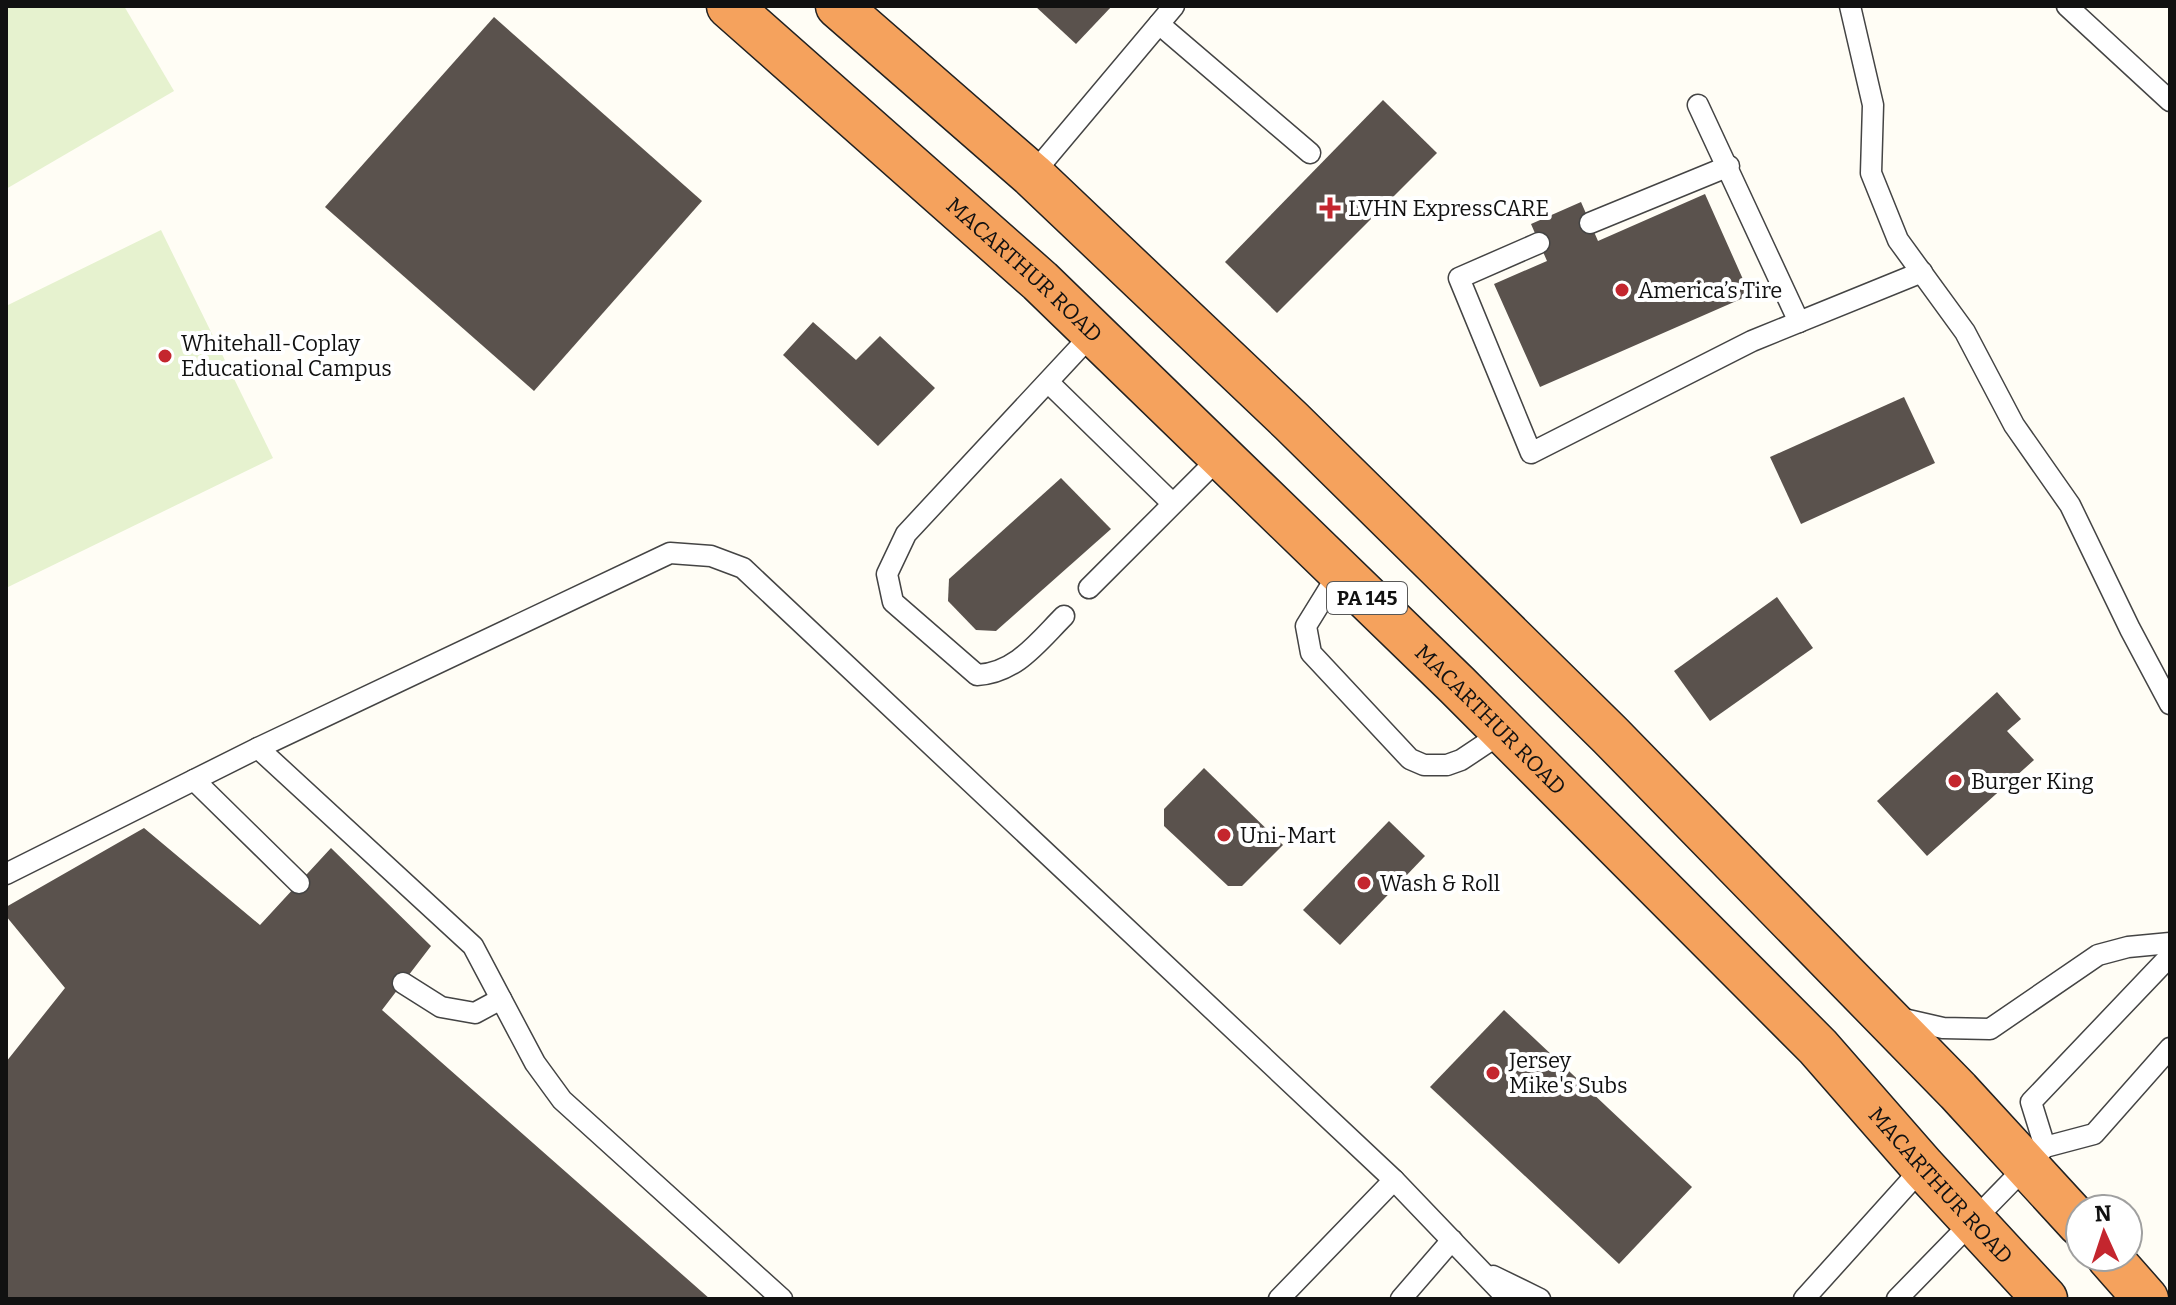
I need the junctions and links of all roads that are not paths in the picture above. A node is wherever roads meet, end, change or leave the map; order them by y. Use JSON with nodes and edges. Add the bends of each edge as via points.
{"nodes":[{"id":1,"x":729,"y":6,"type":"edge"},
{"id":2,"x":838,"y":6,"type":"edge"},
{"id":3,"x":1174,"y":6,"type":"edge"},
{"id":4,"x":1850,"y":6,"type":"edge"},
{"id":5,"x":2067,"y":6,"type":"edge"},
{"id":6,"x":1159,"y":24,"type":"junction"},
{"id":7,"x":2170,"y":101,"type":"edge"},
{"id":8,"x":1698,"y":105,"type":"dead end"},
{"id":9,"x":1310,"y":153,"type":"dead end"},
{"id":10,"x":1729,"y":166,"type":"junction"},
{"id":11,"x":1032,"y":175,"type":"junction"},
{"id":12,"x":1590,"y":223,"type":"dead end"},
{"id":13,"x":1539,"y":243,"type":"dead end"},
{"id":14,"x":1922,"y":272,"type":"junction"},
{"id":15,"x":1799,"y":322,"type":"junction"},
{"id":16,"x":1093,"y":333,"type":"junction"},
{"id":17,"x":1048,"y":382,"type":"junction"},
{"id":18,"x":1221,"y":456,"type":"junction"},
{"id":19,"x":1172,"y":503,"type":"junction"},
{"id":20,"x":1340,"y":571,"type":"junction"},
{"id":21,"x":1089,"y":588,"type":"dead end"},
{"id":22,"x":1064,"y":616,"type":"dead end"},
{"id":23,"x":2170,"y":704,"type":"edge"},
{"id":24,"x":1503,"y":732,"type":"junction"},
{"id":25,"x":258,"y":748,"type":"junction"},
{"id":26,"x":194,"y":780,"type":"junction"},
{"id":27,"x":6,"y":874,"type":"edge"},
{"id":28,"x":299,"y":883,"type":"dead end"},
{"id":29,"x":2170,"y":943,"type":"edge"},
{"id":30,"x":2170,"y":956,"type":"edge"},
{"id":31,"x":403,"y":983,"type":"dead end"},
{"id":32,"x":501,"y":999,"type":"junction"},
{"id":33,"x":1882,"y":1013,"type":"junction"},
{"id":34,"x":2170,"y":1048,"type":"edge"},
{"id":35,"x":2036,"y":1156,"type":"junction"},
{"id":36,"x":1923,"y":1167,"type":"junction"},
{"id":37,"x":1394,"y":1180,"type":"junction"},
{"id":38,"x":2064,"y":1199,"type":"edge"},
{"id":39,"x":1973,"y":1222,"type":"junction"},
{"id":40,"x":1452,"y":1240,"type":"junction"},
{"id":41,"x":1478,"y":1268,"type":"junction"},
{"id":42,"x":2123,"y":1273,"type":"edge"},
{"id":43,"x":782,"y":1299,"type":"edge"},
{"id":44,"x":1279,"y":1299,"type":"edge"},
{"id":45,"x":1401,"y":1299,"type":"edge"},
{"id":46,"x":1508,"y":1299,"type":"edge"},
{"id":47,"x":1540,"y":1299,"type":"edge"},
{"id":48,"x":1804,"y":1299,"type":"edge"},
{"id":49,"x":1897,"y":1299,"type":"edge"},
{"id":50,"x":2045,"y":1299,"type":"edge"},
{"id":51,"x":2146,"y":1299,"type":"edge"}],
"edges":[{"from":1,"to":16,"type":"highway","name":"MACARTHUR ROAD","number":"PA 145"},
{"from":2,"to":11,"type":"highway"},
{"from":3,"to":6,"type":"lane"},
{"from":4,"to":14,"type":"lane","via":[[1873,105],[1871,173],[1898,240]]},
{"from":5,"to":7,"type":"lane"},
{"from":6,"to":9,"type":"lane"},
{"from":6,"to":11,"type":"lane"},
{"from":8,"to":10,"type":"lane"},
{"from":10,"to":12,"type":"lane"},
{"from":10,"to":15,"type":"lane"},
{"from":11,"to":33,"type":"highway","via":[[1516,641]]},
{"from":13,"to":15,"type":"lane","via":[[1459,278],[1531,453]]},
{"from":14,"to":15,"type":"lane"},
{"from":14,"to":23,"type":"lane","via":[[1965,332],[2014,425],[2070,505]]},
{"from":16,"to":17,"type":"lane"},
{"from":16,"to":18,"type":"highway","name":"MACARTHUR ROAD","number":"PA 145"},
{"from":17,"to":19,"type":"lane"},
{"from":17,"to":22,"type":"lane","via":[[906,534],[887,574],[893,602],[977,675],[995,674],[1015,664]]},
{"from":18,"to":19,"type":"lane"},
{"from":18,"to":20,"type":"highway","name":"MACARTHUR ROAD","number":"PA 145"},
{"from":19,"to":21,"type":"lane"},
{"from":20,"to":24,"type":"highway","name":"MACARTHUR ROAD","number":"PA 145"},
{"from":20,"to":24,"type":"lane","via":[[1306,626],[1311,653],[1402,752],[1424,765],[1447,765]]},
{"from":24,"to":36,"type":"highway","name":"MACARTHUR ROAD","number":"PA 145","via":[[1818,1047]]},
{"from":25,"to":26,"type":"lane"},
{"from":25,"to":32,"type":"lane","via":[[473,946]]},
{"from":25,"to":37,"type":"lane","via":[[670,553],[711,556],[743,568]]},
{"from":26,"to":27,"type":"lane"},
{"from":26,"to":28,"type":"lane"},
{"from":29,"to":33,"type":"lane","via":[[2098,955],[1990,1029],[1943,1028]]},
{"from":30,"to":35,"type":"lane","via":[[2031,1102]]},
{"from":31,"to":32,"type":"lane","via":[[441,1007],[475,1013]]},
{"from":32,"to":43,"type":"lane","via":[[562,1100]]},
{"from":33,"to":35,"type":"highway"},
{"from":34,"to":35,"type":"lane","via":[[2094,1134]]},
{"from":35,"to":38,"type":"highway"},
{"from":35,"to":39,"type":"lane"},
{"from":36,"to":39,"type":"highway","name":"MACARTHUR ROAD","number":"PA 145"},
{"from":36,"to":48,"type":"lane"},
{"from":37,"to":40,"type":"lane"},
{"from":37,"to":44,"type":"lane"},
{"from":39,"to":49,"type":"lane"},
{"from":39,"to":50,"type":"highway","name":"MACARTHUR ROAD","number":"PA 145"},
{"from":40,"to":41,"type":"lane"},
{"from":40,"to":45,"type":"lane"},
{"from":41,"to":46,"type":"lane"},
{"from":41,"to":47,"type":"lane"},
{"from":42,"to":51,"type":"highway"}]}
